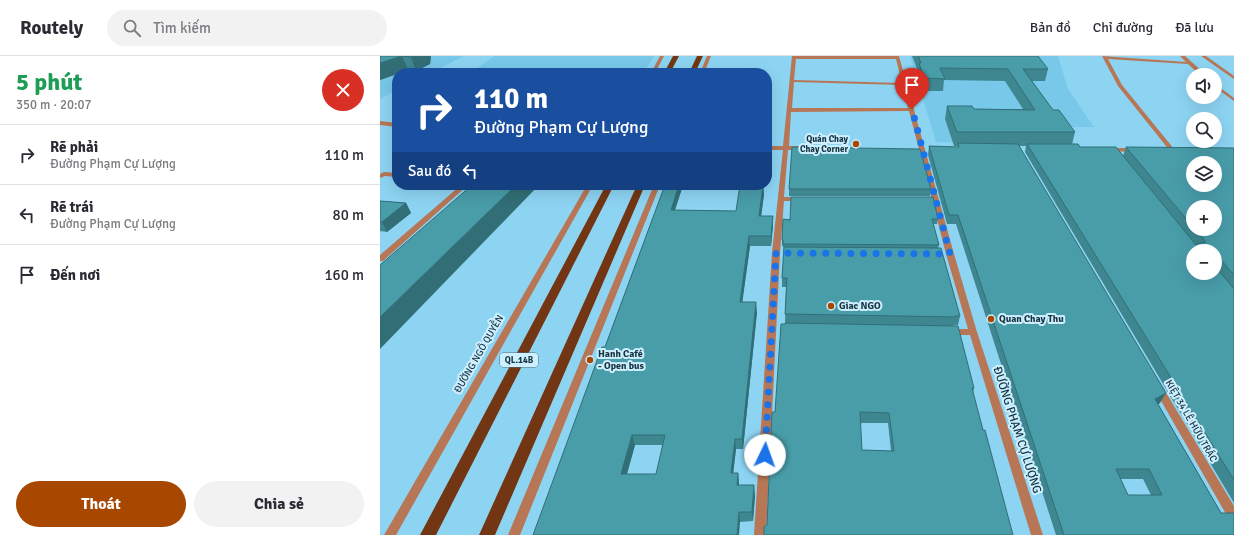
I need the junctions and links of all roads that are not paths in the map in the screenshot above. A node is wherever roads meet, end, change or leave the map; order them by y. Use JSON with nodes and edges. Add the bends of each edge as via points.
{"nodes":[{"id":1,"x":662,"y":56,"type":"edge"},
{"id":2,"x":676,"y":56,"type":"edge"},
{"id":3,"x":700,"y":56,"type":"edge"},
{"id":4,"x":709,"y":56,"type":"edge"},
{"id":5,"x":1156,"y":56,"type":"edge"},
{"id":6,"x":1182,"y":56,"type":"edge"},
{"id":7,"x":1202,"y":56,"type":"edge"},
{"id":8,"x":794,"y":57,"type":"edge"},
{"id":9,"x":898,"y":57,"type":"edge"},
{"id":10,"x":1104,"y":57,"type":"edge"},
{"id":11,"x":1160,"y":61,"type":"junction"},
{"id":12,"x":1188,"y":63,"type":"junction"},
{"id":13,"x":656,"y":68,"type":"edge"},
{"id":14,"x":670,"y":68,"type":"edge"},
{"id":15,"x":694,"y":68,"type":"edge"},
{"id":16,"x":704,"y":68,"type":"edge"},
{"id":17,"x":1194,"y":68,"type":"edge"},
{"id":18,"x":1234,"y":78,"type":"edge"},
{"id":19,"x":792,"y":82,"type":"junction"},
{"id":20,"x":905,"y":84,"type":"junction"},
{"id":21,"x":1222,"y":91,"type":"edge"},
{"id":22,"x":1234,"y":100,"type":"edge"},
{"id":23,"x":912,"y":109,"type":"junction"},
{"id":24,"x":789,"y":110,"type":"junction"},
{"id":25,"x":380,"y":124,"type":"edge"},
{"id":26,"x":392,"y":125,"type":"edge"},
{"id":27,"x":772,"y":148,"type":"edge"},
{"id":28,"x":786,"y":148,"type":"junction"},
{"id":29,"x":813,"y":148,"type":"edge"},
{"id":30,"x":913,"y":149,"type":"edge"},
{"id":31,"x":926,"y":149,"type":"junction"},
{"id":32,"x":1105,"y":150,"type":"edge"},
{"id":33,"x":1113,"y":150,"type":"junction"},
{"id":34,"x":1142,"y":150,"type":"edge"},
{"id":35,"x":1165,"y":150,"type":"edge"},
{"id":36,"x":1172,"y":150,"type":"junction"},
{"id":37,"x":1180,"y":150,"type":"edge"},
{"id":38,"x":1117,"y":156,"type":"edge"},
{"id":39,"x":392,"y":175,"type":"edge"},
{"id":40,"x":380,"y":176,"type":"edge"},
{"id":41,"x":459,"y":190,"type":"edge"},
{"id":42,"x":587,"y":190,"type":"edge"},
{"id":43,"x":607,"y":190,"type":"edge"},
{"id":44,"x":639,"y":190,"type":"edge"},
{"id":45,"x":655,"y":190,"type":"edge"},
{"id":46,"x":780,"y":199,"type":"junction"},
{"id":47,"x":812,"y":199,"type":"edge"},
{"id":48,"x":380,"y":259,"type":"edge"},
{"id":49,"x":942,"y":332,"type":"edge"},
{"id":50,"x":973,"y":332,"type":"junction"},
{"id":51,"x":1154,"y":381,"type":"edge"},
{"id":52,"x":1234,"y":517,"type":"edge"},
{"id":53,"x":390,"y":535,"type":"edge"},
{"id":54,"x":428,"y":535,"type":"edge"},
{"id":55,"x":487,"y":535,"type":"edge"},
{"id":56,"x":514,"y":535,"type":"edge"},
{"id":57,"x":760,"y":535,"type":"edge"},
{"id":58,"x":1037,"y":535,"type":"edge"}],
"edges":[{"from":1,"to":13,"type":"street"},
{"from":2,"to":14,"type":"highway"},
{"from":3,"to":15,"type":"highway"},
{"from":4,"to":16,"type":"street"},
{"from":5,"to":11,"type":"street"},
{"from":6,"to":12,"type":"street"},
{"from":7,"to":18,"type":"street"},
{"from":8,"to":9,"type":"street"},
{"from":8,"to":19,"type":"street"},
{"from":9,"to":20,"type":"street","name":"ĐƯỜNG PHẠM CỰ LƯỢNG"},
{"from":10,"to":11,"type":"street"},
{"from":10,"to":36,"type":"street","via":[[1120,85]]},
{"from":11,"to":12,"type":"street"},
{"from":12,"to":17,"type":"street"},
{"from":19,"to":20,"type":"street"},
{"from":19,"to":24,"type":"street"},
{"from":20,"to":23,"type":"street","name":"ĐƯỜNG PHẠM CỰ LƯỢNG"},
{"from":21,"to":22,"type":"street"},
{"from":23,"to":24,"type":"street"},
{"from":23,"to":31,"type":"street","name":"ĐƯỜNG PHẠM CỰ LƯỢNG"},
{"from":24,"to":28,"type":"street"},
{"from":25,"to":26,"type":"street"},
{"from":27,"to":28,"type":"street"},
{"from":28,"to":29,"type":"street"},
{"from":28,"to":46,"type":"street"},
{"from":30,"to":31,"type":"street"},
{"from":31,"to":50,"type":"street","name":"ĐƯỜNG PHẠM CỰ LƯỢNG","via":[[932,199],[946,254]]},
{"from":32,"to":33,"type":"street"},
{"from":33,"to":34,"type":"street"},
{"from":33,"to":38,"type":"street"},
{"from":35,"to":36,"type":"street"},
{"from":36,"to":37,"type":"street"},
{"from":39,"to":40,"type":"street"},
{"from":41,"to":48,"type":"street"},
{"from":42,"to":53,"type":"street","name":"ĐƯỜNG NGÔ QUYỀN"},
{"from":43,"to":54,"type":"highway","number":"QL.14B"},
{"from":44,"to":55,"type":"highway"},
{"from":45,"to":56,"type":"street"},
{"from":46,"to":47,"type":"street"},
{"from":46,"to":57,"type":"street","via":[[776,328]]},
{"from":49,"to":50,"type":"street"},
{"from":50,"to":58,"type":"street","name":"ĐƯỜNG PHẠM CỰ LƯỢNG"},
{"from":51,"to":52,"type":"street","name":"KIỆT 34 LÊ HỮU TRÁC"}]}
